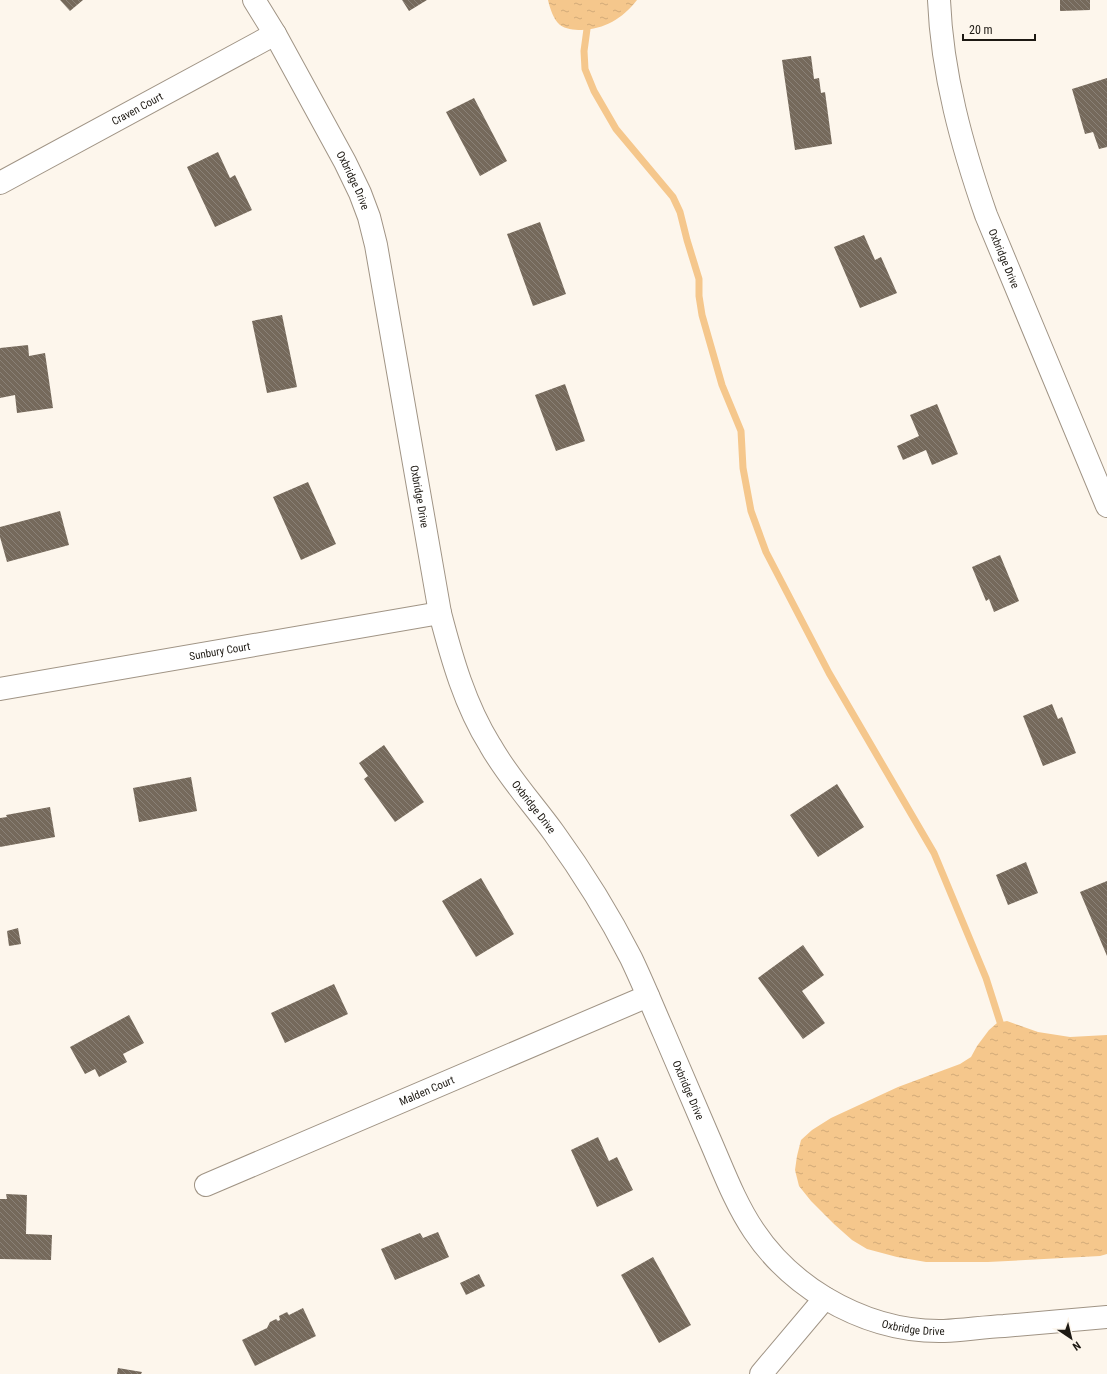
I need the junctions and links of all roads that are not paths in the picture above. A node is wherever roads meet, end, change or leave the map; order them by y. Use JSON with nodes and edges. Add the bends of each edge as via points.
{"nodes":[{"id":1,"x":254,"y":0,"type":"edge"},
{"id":2,"x":939,"y":0,"type":"edge"},
{"id":3,"x":274,"y":34,"type":"junction"},
{"id":4,"x":0,"y":183,"type":"edge"},
{"id":5,"x":1107,"y":506,"type":"edge"},
{"id":6,"x":440,"y":613,"type":"junction"},
{"id":7,"x":0,"y":689,"type":"edge"},
{"id":8,"x":648,"y":996,"type":"junction"},
{"id":9,"x":206,"y":1185,"type":"dead end"},
{"id":10,"x":825,"y":1298,"type":"junction"},
{"id":11,"x":1107,"y":1317,"type":"edge"},
{"id":12,"x":761,"y":1374,"type":"edge"}],
"edges":[{"from":1,"to":3,"type":"street","name":"Oxbridge Drive"},
{"from":2,"to":5,"type":"street","name":"Oxbridge Drive","via":[[954,111],[972,174],[986,214]]},
{"from":3,"to":4,"type":"street","name":"Craven Court"},
{"from":3,"to":6,"type":"street","name":"Oxbridge Drive","via":[[345,162],[369,217]]},
{"from":6,"to":7,"type":"street","name":"Sunbury Court"},
{"from":6,"to":8,"type":"street","name":"Oxbridge Drive","via":[[456,671],[477,723],[509,774],[554,832],[595,894],[632,960]]},
{"from":8,"to":9,"type":"street","name":"Malden Court"},
{"from":8,"to":10,"type":"street","name":"Oxbridge Drive","via":[[731,1190],[750,1225],[784,1267]]},
{"from":10,"to":11,"type":"street","name":"Oxbridge Drive","via":[[867,1319],[914,1330],[944,1331]]},
{"from":10,"to":12,"type":"street"}]}
